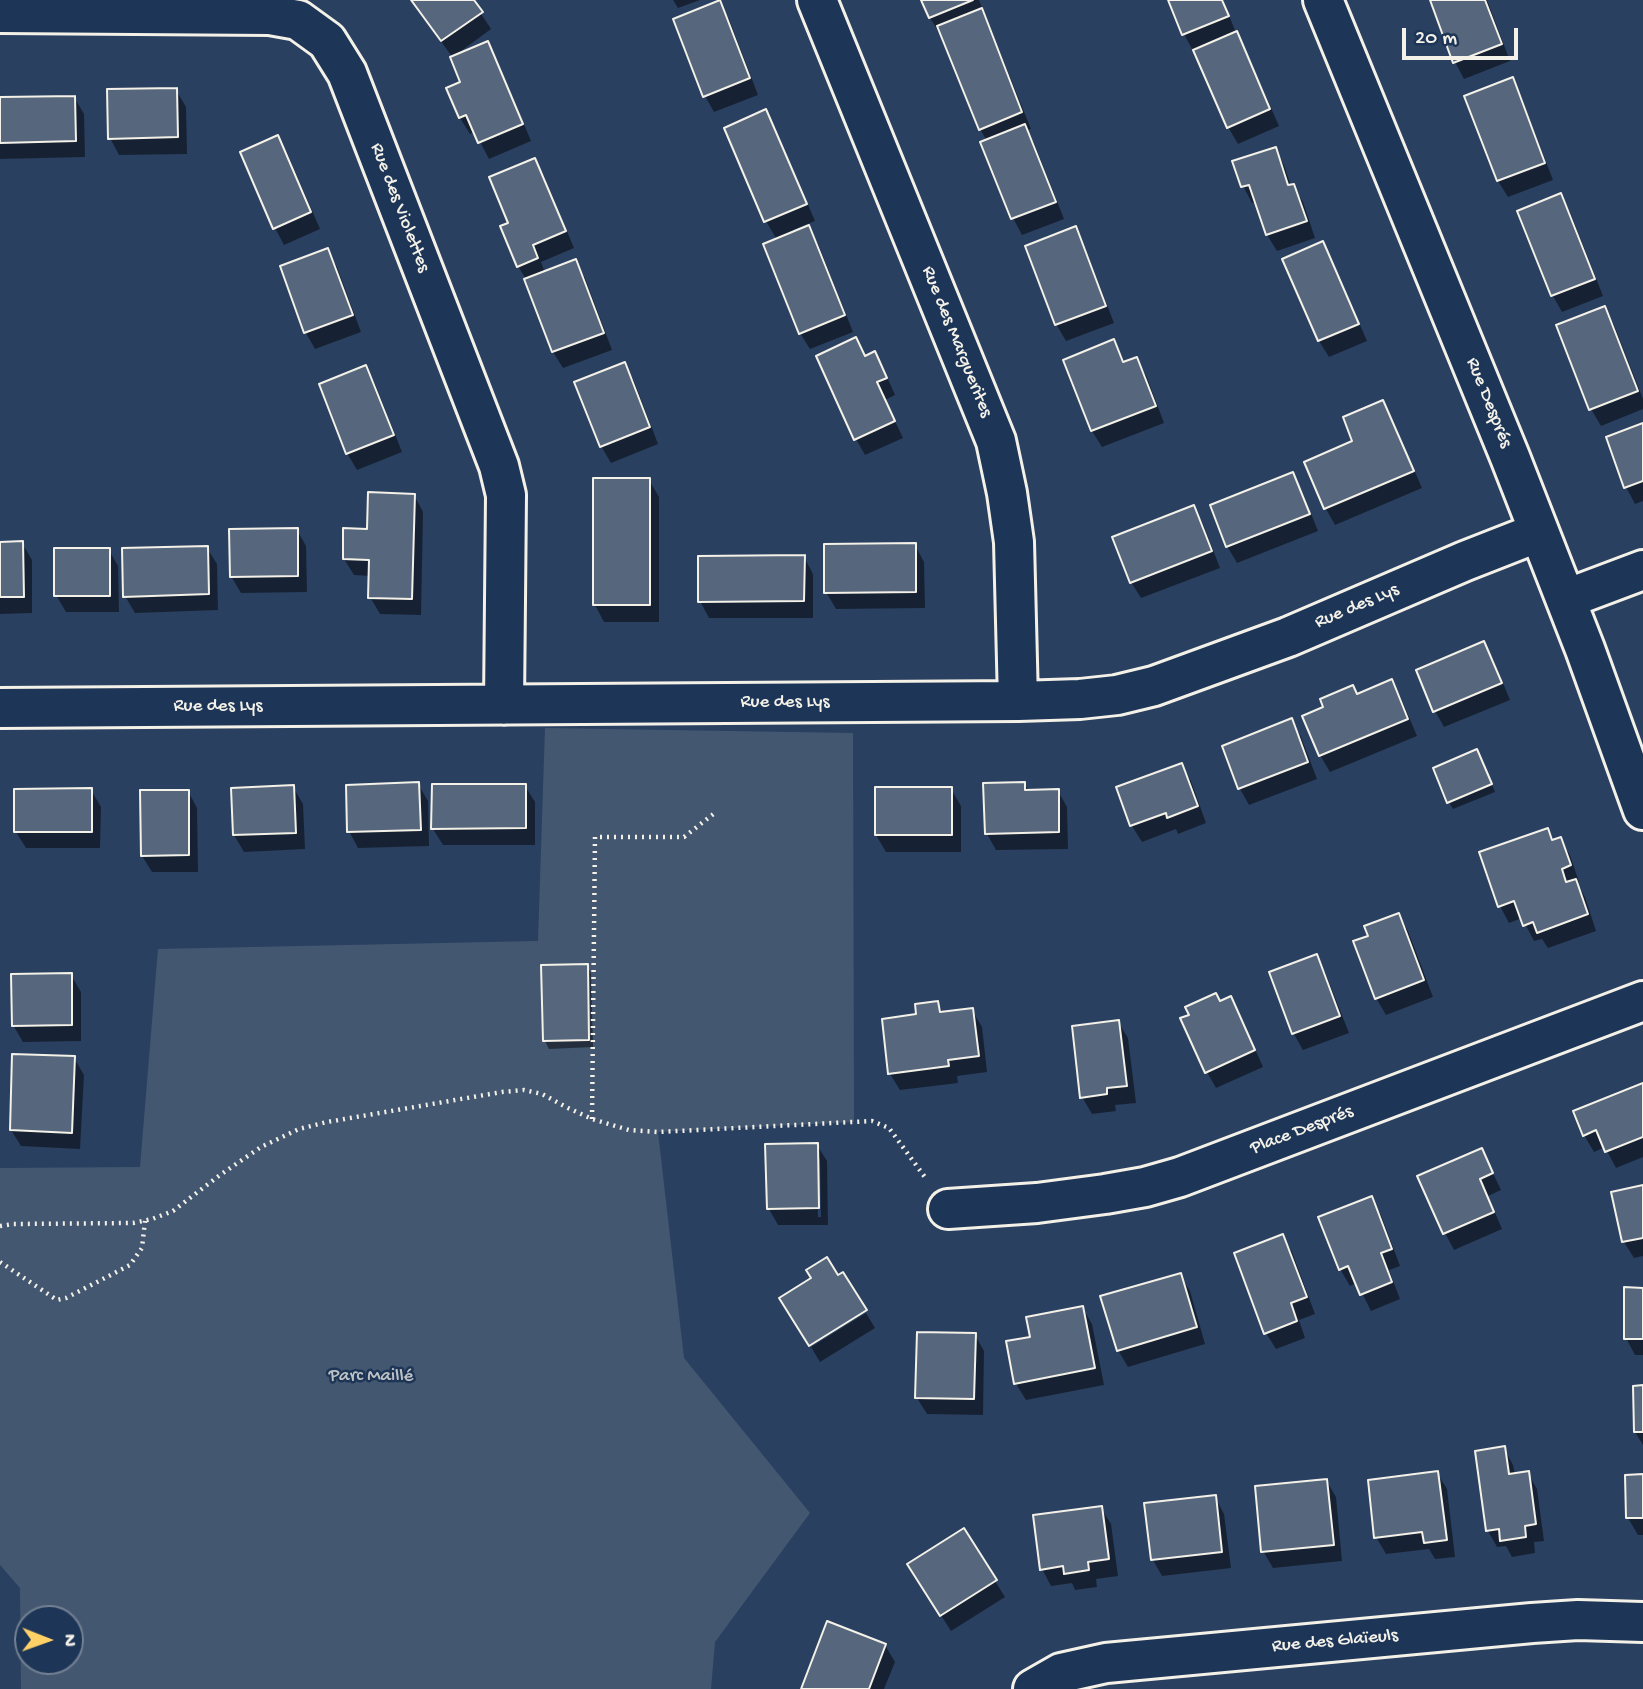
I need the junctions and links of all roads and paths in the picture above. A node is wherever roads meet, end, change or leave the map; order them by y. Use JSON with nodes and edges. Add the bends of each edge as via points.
{"nodes":[{"id":1,"x":817,"y":0,"type":"edge"},
{"id":2,"x":1323,"y":0,"type":"edge"},
{"id":3,"x":0,"y":13,"type":"edge"},
{"id":4,"x":1539,"y":532,"type":"junction"},
{"id":5,"x":1643,"y":570,"type":"edge"},
{"id":6,"x":1566,"y":599,"type":"junction"},
{"id":7,"x":1018,"y":701,"type":"junction"},
{"id":8,"x":504,"y":705,"type":"junction"},
{"id":9,"x":0,"y":708,"type":"edge"},
{"id":10,"x":1643,"y":810,"type":"edge"},
{"id":11,"x":716,"y":812,"type":"dead end"},
{"id":12,"x":1643,"y":1001,"type":"edge"},
{"id":13,"x":592,"y":1119,"type":"junction"},
{"id":14,"x":948,"y":1209,"type":"joint"},
{"id":15,"x":145,"y":1221,"type":"junction"},
{"id":16,"x":0,"y":1226,"type":"edge"},
{"id":17,"x":0,"y":1262,"type":"edge"},
{"id":18,"x":1643,"y":1622,"type":"edge"},
{"id":19,"x":1032,"y":1689,"type":"edge"}],
"edges":[{"from":1,"to":7,"type":"street","name":"Rue des Marguerites","via":[[996,441],[1014,542]]},
{"from":2,"to":4,"type":"street","name":"Rue Després"},
{"from":3,"to":8,"type":"street","name":"Rue des Violettes","via":[[270,15],[298,20],[327,41],[347,73],[499,466],[506,495]]},
{"from":4,"to":6,"type":"street","name":"Rue Després"},
{"from":4,"to":7,"type":"street","name":"Rue des Lys","via":[[1288,637],[1154,685],[1117,695]]},
{"from":5,"to":6,"type":"street"},
{"from":6,"to":10,"type":"street","name":"Rue Després"},
{"from":7,"to":8,"type":"street","name":"Rue des Lys"},
{"from":8,"to":9,"type":"street","name":"Rue des Lys"},
{"from":11,"to":13,"type":"path","via":[[684,838],[595,837]]},
{"from":12,"to":14,"type":"street","name":"Place Després","via":[[1180,1177],[1145,1187],[1037,1203]]},
{"from":13,"to":14,"type":"path","via":[[629,1130],[658,1132],[872,1121],[889,1128]]},
{"from":13,"to":15,"type":"path","via":[[524,1090],[327,1122],[261,1147],[173,1211]]},
{"from":15,"to":16,"type":"path"},
{"from":15,"to":17,"type":"path","via":[[142,1248],[130,1265],[66,1298],[57,1300]]},
{"from":18,"to":19,"type":"street","name":"Rue des Glaïeuls","via":[[1532,1623],[1106,1663],[1060,1673]]}]}
